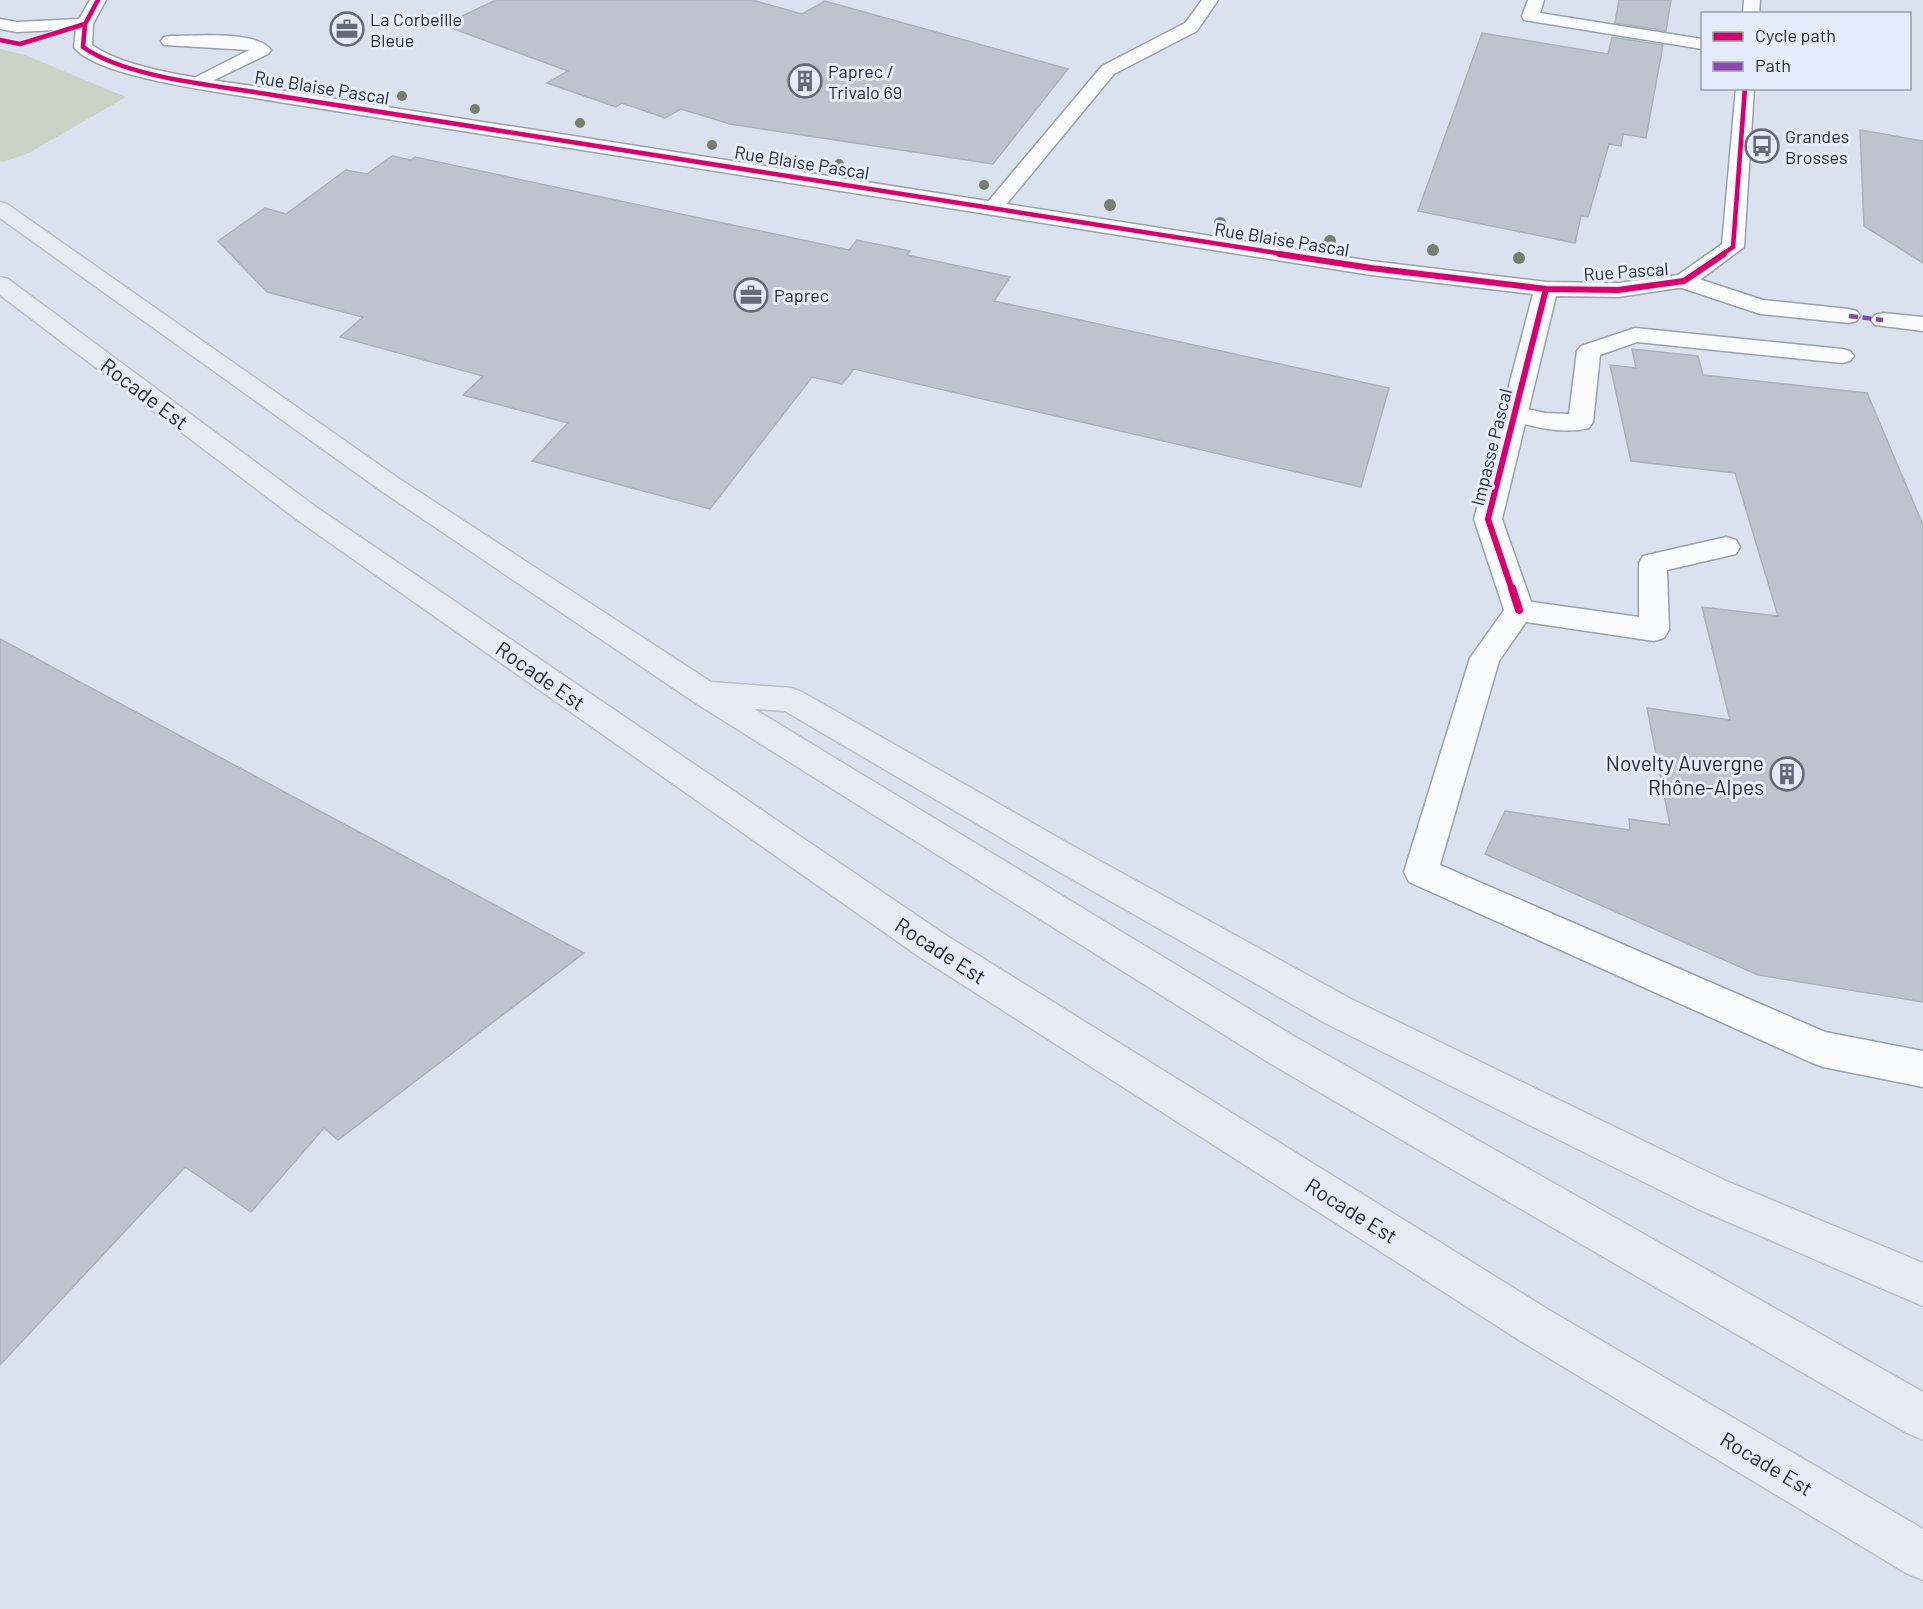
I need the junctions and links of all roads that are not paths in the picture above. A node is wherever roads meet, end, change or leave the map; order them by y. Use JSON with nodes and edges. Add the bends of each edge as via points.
{"nodes":[{"id":1,"x":98,"y":0,"type":"edge"},
{"id":2,"x":1210,"y":0,"type":"edge"},
{"id":3,"x":1536,"y":0,"type":"edge"},
{"id":4,"x":1651,"y":15,"type":"dead end"},
{"id":5,"x":0,"y":24,"type":"edge"},
{"id":6,"x":85,"y":24,"type":"junction"},
{"id":7,"x":1647,"y":35,"type":"junction"},
{"id":8,"x":170,"y":41,"type":"dead end"},
{"id":9,"x":1701,"y":44,"type":"edge"},
{"id":10,"x":200,"y":82,"type":"junction"},
{"id":11,"x":1745,"y":90,"type":"edge"},
{"id":12,"x":0,"y":208,"type":"edge"},
{"id":13,"x":993,"y":208,"type":"junction"},
{"id":14,"x":1684,"y":281,"type":"junction"},
{"id":15,"x":0,"y":284,"type":"edge"},
{"id":16,"x":1546,"y":289,"type":"junction"},
{"id":17,"x":1849,"y":316,"type":"dead end"},
{"id":18,"x":1883,"y":320,"type":"dead end"},
{"id":19,"x":1923,"y":324,"type":"edge"},
{"id":20,"x":1842,"y":356,"type":"dead end"},
{"id":21,"x":1514,"y":414,"type":"junction"},
{"id":22,"x":1726,"y":547,"type":"dead end"},
{"id":23,"x":1519,"y":610,"type":"junction"},
{"id":24,"x":705,"y":694,"type":"junction"},
{"id":25,"x":1923,"y":1069,"type":"edge"},
{"id":26,"x":1923,"y":1286,"type":"edge"},
{"id":27,"x":1923,"y":1417,"type":"edge"},
{"id":28,"x":1923,"y":1556,"type":"edge"}],
"edges":[{"from":1,"to":6,"type":"street"},
{"from":2,"to":13,"type":"street","via":[[1191,27],[1108,70]]},
{"from":3,"to":7,"type":"street","via":[[1530,16]]},
{"from":4,"to":7,"type":"street"},
{"from":5,"to":6,"type":"street"},
{"from":6,"to":10,"type":"street","name":"Rue Blaise Pascal","via":[[83,47],[100,59],[142,72]]},
{"from":7,"to":9,"type":"street"},
{"from":8,"to":10,"type":"street","via":[[249,43],[262,50]]},
{"from":10,"to":13,"type":"street","name":"Rue Blaise Pascal"},
{"from":11,"to":14,"type":"street","name":"Rue Pascal","via":[[1732,247]]},
{"from":12,"to":24,"type":"highway","via":[[389,484]]},
{"from":13,"to":16,"type":"street","name":"Rue Blaise Pascal","via":[[1371,268]]},
{"from":14,"to":16,"type":"street","name":"Rue Pascal","via":[[1618,290]]},
{"from":14,"to":17,"type":"street","via":[[1760,307]]},
{"from":15,"to":28,"type":"highway","name":"Rocade Est","via":[[306,513],[934,947],[1534,1325]]},
{"from":16,"to":21,"type":"street","name":"Impasse Pascal"},
{"from":18,"to":19,"type":"street"},
{"from":20,"to":21,"type":"street","via":[[1635,335],[1589,351],[1580,422],[1545,421]]},
{"from":21,"to":23,"type":"street","name":"Impasse Pascal","via":[[1488,519]]},
{"from":22,"to":23,"type":"street","via":[[1653,563],[1654,630]]},
{"from":23,"to":25,"type":"street","via":[[1485,658],[1421,872],[1823,1049]]},
{"from":24,"to":26,"type":"highway","via":[[791,700],[1338,1011],[1712,1195]]},
{"from":24,"to":27,"type":"highway","via":[[1284,1051]]}]}
